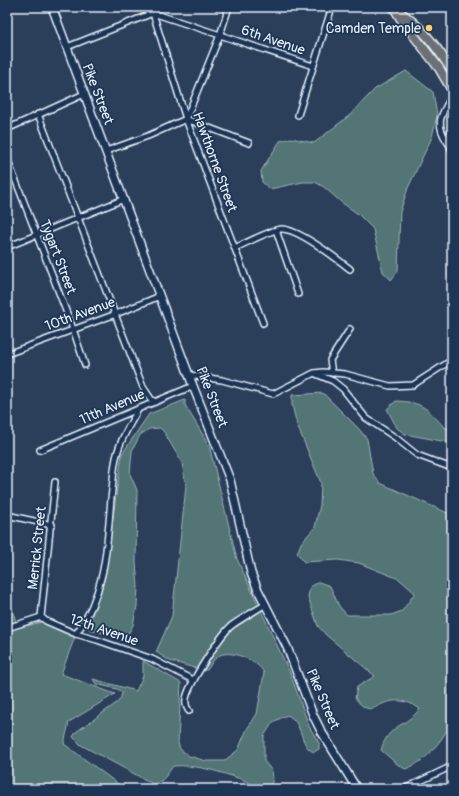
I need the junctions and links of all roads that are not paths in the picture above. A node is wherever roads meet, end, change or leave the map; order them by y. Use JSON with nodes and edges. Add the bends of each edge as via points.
{"nodes":[{"id":1,"x":52,"y":7,"type":"edge"},
{"id":2,"x":151,"y":7,"type":"edge"},
{"id":3,"x":229,"y":7,"type":"edge"},
{"id":4,"x":332,"y":7,"type":"edge"},
{"id":5,"x":393,"y":8,"type":"edge"},
{"id":6,"x":153,"y":13,"type":"junction"},
{"id":7,"x":220,"y":34,"type":"junction"},
{"id":8,"x":67,"y":47,"type":"junction"},
{"id":9,"x":313,"y":66,"type":"junction"},
{"id":10,"x":452,"y":70,"type":"edge"},
{"id":11,"x":452,"y":90,"type":"edge"},
{"id":12,"x":84,"y":94,"type":"junction"},
{"id":13,"x":452,"y":96,"type":"edge"},
{"id":14,"x":38,"y":114,"type":"junction"},
{"id":15,"x":298,"y":115,"type":"dead end"},
{"id":16,"x":186,"y":119,"type":"junction"},
{"id":17,"x":7,"y":129,"type":"edge"},
{"id":18,"x":452,"y":130,"type":"edge"},
{"id":19,"x":249,"y":143,"type":"dead end"},
{"id":20,"x":448,"y":143,"type":"junction"},
{"id":21,"x":452,"y":150,"type":"edge"},
{"id":22,"x":106,"y":151,"type":"junction"},
{"id":23,"x":7,"y":158,"type":"edge"},
{"id":24,"x":124,"y":199,"type":"junction"},
{"id":25,"x":78,"y":218,"type":"junction"},
{"id":26,"x":276,"y":230,"type":"junction"},
{"id":27,"x":36,"y":235,"type":"junction"},
{"id":28,"x":7,"y":247,"type":"edge"},
{"id":29,"x":235,"y":248,"type":"junction"},
{"id":30,"x":350,"y":269,"type":"dead end"},
{"id":31,"x":298,"y":294,"type":"dead end"},
{"id":32,"x":160,"y":296,"type":"junction"},
{"id":33,"x":116,"y":314,"type":"junction"},
{"id":34,"x":263,"y":323,"type":"dead end"},
{"id":35,"x":73,"y":329,"type":"junction"},
{"id":36,"x":350,"y":329,"type":"dead end"},
{"id":37,"x":7,"y":354,"type":"edge"},
{"id":38,"x":452,"y":360,"type":"edge"},
{"id":39,"x":85,"y":365,"type":"dead end"},
{"id":40,"x":314,"y":373,"type":"junction"},
{"id":41,"x":332,"y":373,"type":"junction"},
{"id":42,"x":189,"y":375,"type":"junction"},
{"id":43,"x":193,"y":386,"type":"junction"},
{"id":44,"x":155,"y":402,"type":"junction"},
{"id":45,"x":139,"y":408,"type":"junction"},
{"id":46,"x":40,"y":450,"type":"dead end"},
{"id":47,"x":452,"y":468,"type":"edge"},
{"id":48,"x":55,"y":482,"type":"dead end"},
{"id":49,"x":7,"y":515,"type":"edge"},
{"id":50,"x":52,"y":525,"type":"junction"},
{"id":51,"x":266,"y":604,"type":"junction"},
{"id":52,"x":41,"y":617,"type":"junction"},
{"id":53,"x":7,"y":628,"type":"edge"},
{"id":54,"x":76,"y":634,"type":"junction"},
{"id":55,"x":193,"y":680,"type":"junction"},
{"id":56,"x":189,"y":711,"type":"dead end"},
{"id":57,"x":452,"y":766,"type":"edge"},
{"id":58,"x":357,"y":789,"type":"edge"},
{"id":59,"x":404,"y":789,"type":"edge"}],
"edges":[{"from":1,"to":8,"type":"main road","name":"Pike Street"},
{"from":2,"to":6,"type":"street","name":"Hawthorne Street"},
{"from":3,"to":7,"type":"street"},
{"from":4,"to":9,"type":"street"},
{"from":5,"to":10,"type":"main road","via":[[410,19],[423,32]]},
{"from":5,"to":11,"type":"main road","via":[[439,68]]},
{"from":6,"to":7,"type":"street","name":"6th Avenue"},
{"from":6,"to":8,"type":"street"},
{"from":6,"to":16,"type":"street","name":"Hawthorne Street"},
{"from":7,"to":9,"type":"street","name":"6th Avenue"},
{"from":7,"to":16,"type":"street"},
{"from":8,"to":12,"type":"main road","name":"Pike Street"},
{"from":9,"to":15,"type":"street"},
{"from":12,"to":14,"type":"street"},
{"from":12,"to":22,"type":"main road","name":"Pike Street"},
{"from":13,"to":20,"type":"street","via":[[441,119],[441,133]]},
{"from":14,"to":17,"type":"street"},
{"from":14,"to":25,"type":"street"},
{"from":16,"to":19,"type":"street"},
{"from":16,"to":22,"type":"street"},
{"from":16,"to":29,"type":"street","name":"Hawthorne Street"},
{"from":18,"to":20,"type":"street"},
{"from":20,"to":21,"type":"street"},
{"from":22,"to":24,"type":"main road","name":"Pike Street"},
{"from":23,"to":27,"type":"street","name":"Tygart Street"},
{"from":24,"to":25,"type":"street"},
{"from":24,"to":32,"type":"main road","name":"Pike Street"},
{"from":25,"to":27,"type":"street"},
{"from":25,"to":33,"type":"street"},
{"from":26,"to":29,"type":"street"},
{"from":26,"to":30,"type":"street","via":[[287,229],[316,244]]},
{"from":26,"to":31,"type":"street"},
{"from":27,"to":28,"type":"street"},
{"from":27,"to":35,"type":"street","name":"Tygart Street"},
{"from":29,"to":34,"type":"street","name":"Hawthorne Street"},
{"from":32,"to":33,"type":"street","name":"10th Avenue"},
{"from":32,"to":42,"type":"main road","name":"Pike Street"},
{"from":33,"to":35,"type":"street","name":"10th Avenue"},
{"from":33,"to":44,"type":"street","via":[[143,387]]},
{"from":35,"to":37,"type":"street","name":"10th Avenue"},
{"from":35,"to":39,"type":"street","name":"Tygart Street"},
{"from":36,"to":41,"type":"street","via":[[330,360]]},
{"from":38,"to":41,"type":"street","via":[[413,385],[390,386]]},
{"from":40,"to":41,"type":"street"},
{"from":40,"to":42,"type":"street","via":[[273,394],[222,380]]},
{"from":40,"to":47,"type":"street","via":[[333,381],[343,389],[366,418],[417,455]]},
{"from":42,"to":43,"type":"main road","name":"Pike Street"},
{"from":43,"to":44,"type":"street","name":"11th Avenue"},
{"from":43,"to":51,"type":"main road","name":"Pike Street","via":[[230,480],[251,574]]},
{"from":44,"to":45,"type":"street","name":"11th Avenue"},
{"from":45,"to":46,"type":"street","name":"11th Avenue"},
{"from":45,"to":54,"type":"street","via":[[128,427],[116,458],[105,563],[96,597]]},
{"from":48,"to":50,"type":"street","name":"Merrick Street"},
{"from":49,"to":50,"type":"street"},
{"from":50,"to":52,"type":"street","name":"Merrick Street"},
{"from":51,"to":55,"type":"street","via":[[231,626]]},
{"from":51,"to":58,"type":"main road","name":"Pike Street","via":[[288,647],[320,731]]},
{"from":52,"to":53,"type":"street"},
{"from":52,"to":54,"type":"street","name":"12th Avenue","via":[[46,622]]},
{"from":54,"to":55,"type":"street","name":"12th Avenue","via":[[152,659]]},
{"from":55,"to":56,"type":"street","via":[[186,699]]},
{"from":57,"to":59,"type":"street"}]}
